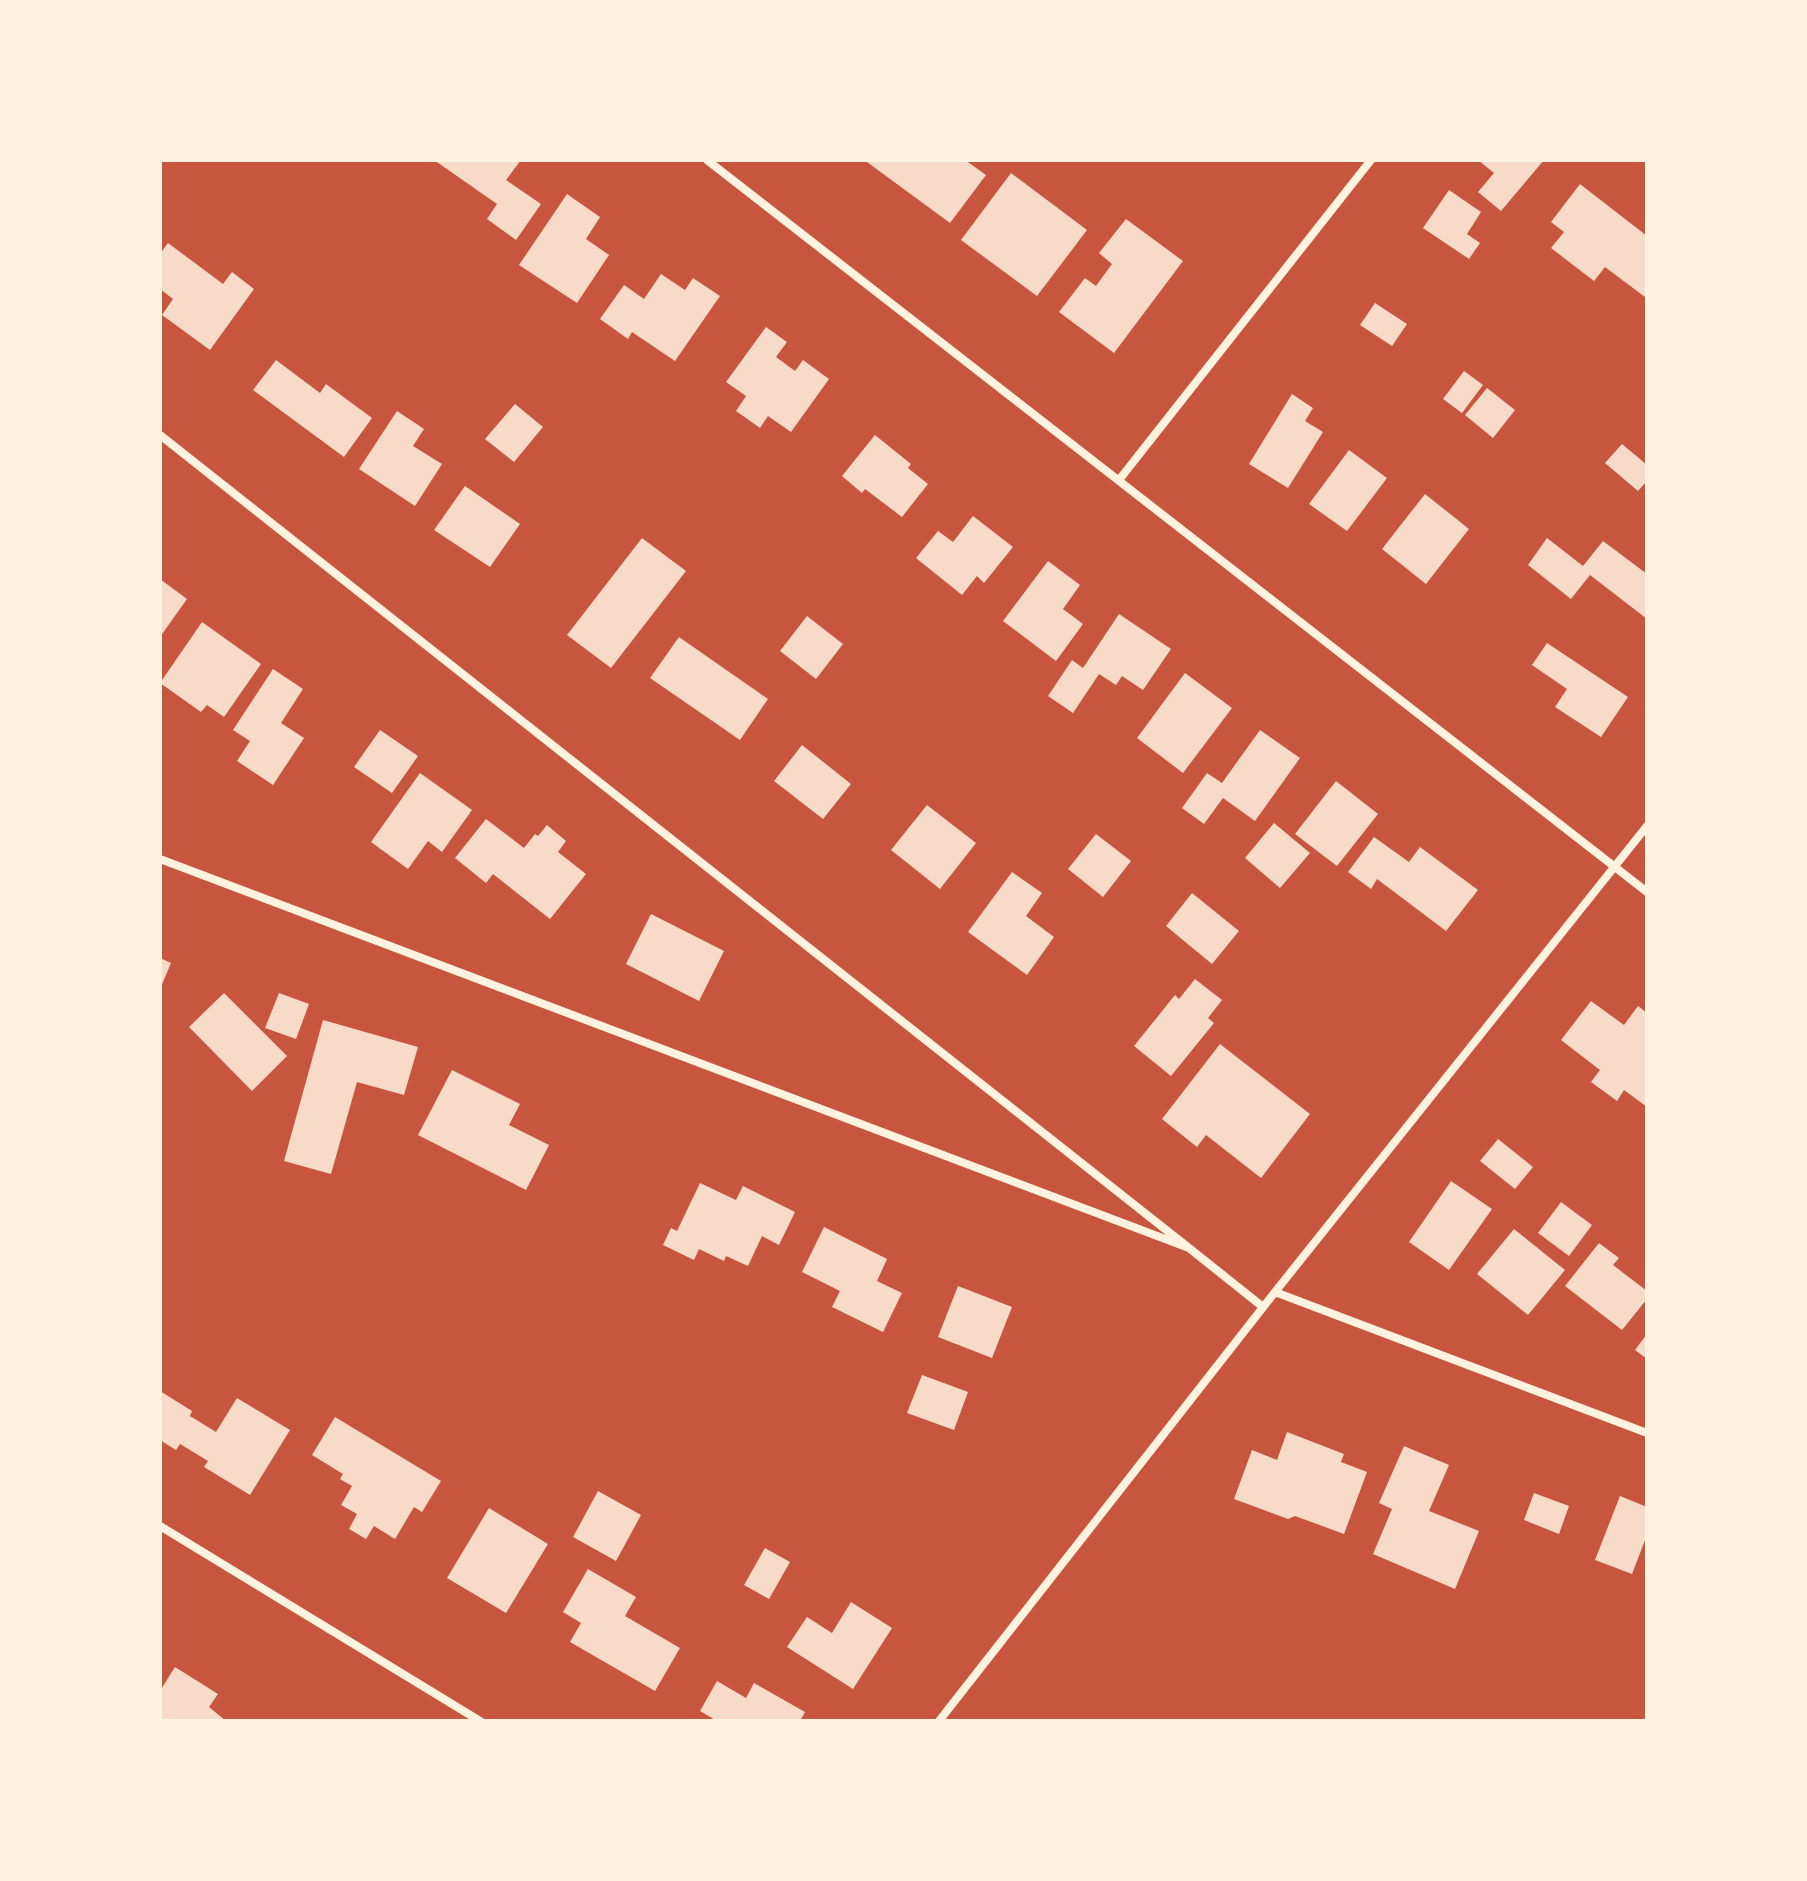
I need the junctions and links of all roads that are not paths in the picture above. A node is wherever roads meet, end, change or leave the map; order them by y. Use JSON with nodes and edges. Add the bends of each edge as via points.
{"nodes":[{"id":1,"x":707,"y":160,"type":"edge"},
{"id":2,"x":1371,"y":160,"type":"edge"},
{"id":3,"x":160,"y":435,"type":"edge"},
{"id":4,"x":1119,"y":480,"type":"junction"},
{"id":5,"x":1647,"y":826,"type":"edge"},
{"id":6,"x":160,"y":859,"type":"edge"},
{"id":7,"x":1615,"y":868,"type":"junction"},
{"id":8,"x":1647,"y":892,"type":"edge"},
{"id":9,"x":1189,"y":1248,"type":"junction"},
{"id":10,"x":1275,"y":1292,"type":"junction"},
{"id":11,"x":1263,"y":1307,"type":"junction"},
{"id":12,"x":1647,"y":1433,"type":"edge"},
{"id":13,"x":160,"y":1526,"type":"edge"},
{"id":14,"x":480,"y":1721,"type":"edge"},
{"id":15,"x":939,"y":1721,"type":"edge"}],
"edges":[{"from":1,"to":4,"type":"street"},
{"from":2,"to":4,"type":"street"},
{"from":3,"to":9,"type":"street"},
{"from":4,"to":7,"type":"street"},
{"from":5,"to":7,"type":"street"},
{"from":6,"to":9,"type":"street"},
{"from":7,"to":8,"type":"street"},
{"from":7,"to":10,"type":"street"},
{"from":9,"to":11,"type":"street"},
{"from":10,"to":11,"type":"street"},
{"from":10,"to":12,"type":"street"},
{"from":11,"to":15,"type":"street"},
{"from":13,"to":14,"type":"street"}]}
